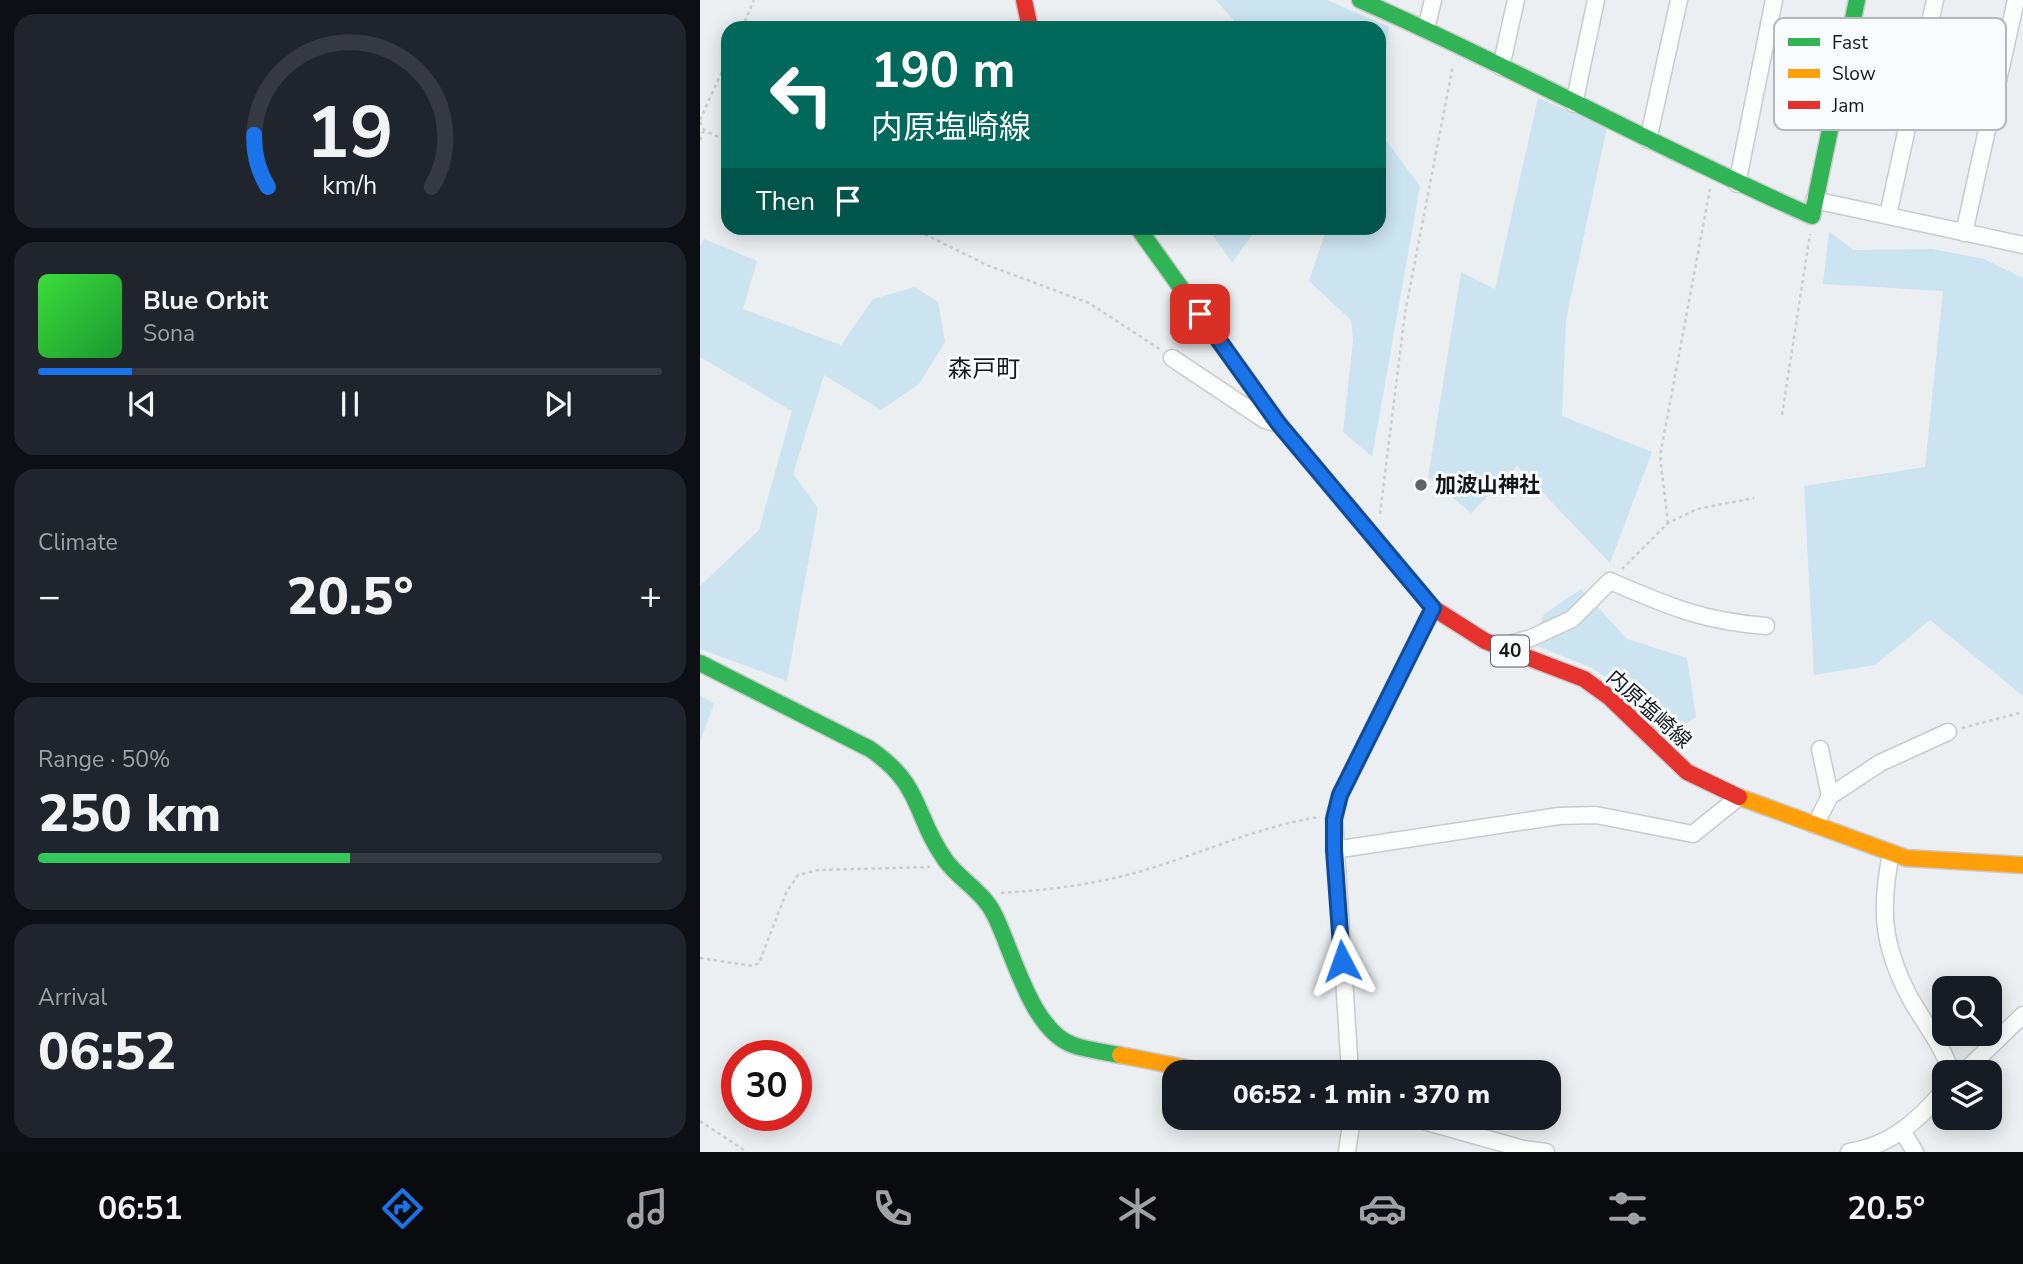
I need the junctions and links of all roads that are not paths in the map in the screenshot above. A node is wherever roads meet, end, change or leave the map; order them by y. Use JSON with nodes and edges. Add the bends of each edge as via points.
{"nodes":[{"id":1,"x":1024,"y":0,"type":"edge"},
{"id":2,"x":1360,"y":0,"type":"edge"},
{"id":3,"x":1433,"y":0,"type":"edge"},
{"id":4,"x":1516,"y":0,"type":"edge"},
{"id":5,"x":1596,"y":0,"type":"edge"},
{"id":6,"x":1679,"y":0,"type":"edge"},
{"id":7,"x":1774,"y":0,"type":"edge"},
{"id":8,"x":1857,"y":0,"type":"edge"},
{"id":9,"x":1935,"y":0,"type":"edge"},
{"id":10,"x":2016,"y":0,"type":"edge"},
{"id":11,"x":1853,"y":18,"type":"edge"},
{"id":12,"x":1931,"y":18,"type":"edge"},
{"id":13,"x":1028,"y":21,"type":"edge"},
{"id":14,"x":1426,"y":29,"type":"junction"},
{"id":15,"x":2006,"y":45,"type":"edge"},
{"id":16,"x":1501,"y":67,"type":"junction"},
{"id":17,"x":1574,"y":104,"type":"junction"},
{"id":18,"x":1829,"y":130,"type":"edge"},
{"id":19,"x":1907,"y":130,"type":"edge"},
{"id":20,"x":1987,"y":130,"type":"edge"},
{"id":21,"x":1648,"y":141,"type":"junction"},
{"id":22,"x":1737,"y":184,"type":"junction"},
{"id":23,"x":1814,"y":200,"type":"junction"},
{"id":24,"x":1888,"y":215,"type":"junction"},
{"id":25,"x":1964,"y":233,"type":"junction"},
{"id":26,"x":1143,"y":235,"type":"edge"},
{"id":27,"x":2023,"y":245,"type":"edge"},
{"id":28,"x":1172,"y":358,"type":"road end"},
{"id":29,"x":1278,"y":423,"type":"junction"},
{"id":30,"x":1433,"y":608,"type":"junction"},
{"id":31,"x":1766,"y":626,"type":"dead end"},
{"id":32,"x":1500,"y":647,"type":"junction"},
{"id":33,"x":700,"y":663,"type":"edge"},
{"id":34,"x":1948,"y":732,"type":"road end"},
{"id":35,"x":1820,"y":749,"type":"dead end"},
{"id":36,"x":1830,"y":796,"type":"junction"},
{"id":37,"x":1740,"y":797,"type":"junction"},
{"id":38,"x":1815,"y":825,"type":"junction"},
{"id":39,"x":1334,"y":850,"type":"junction"},
{"id":40,"x":1891,"y":853,"type":"junction"},
{"id":41,"x":2023,"y":865,"type":"edge"},
{"id":42,"x":2022,"y":1016,"type":"edge"},
{"id":43,"x":1349,"y":1060,"type":"edge"},
{"id":44,"x":1162,"y":1063,"type":"edge"},
{"id":45,"x":1932,"y":1102,"type":"edge"},
{"id":46,"x":1350,"y":1130,"type":"edge"},
{"id":47,"x":1460,"y":1130,"type":"edge"},
{"id":48,"x":1903,"y":1132,"type":"junction"},
{"id":49,"x":1347,"y":1152,"type":"edge"},
{"id":50,"x":1546,"y":1152,"type":"edge"},
{"id":51,"x":1849,"y":1152,"type":"edge"},
{"id":52,"x":1915,"y":1152,"type":"edge"}],
"edges":[{"from":1,"to":13,"type":"street"},
{"from":2,"to":14,"type":"street"},
{"from":3,"to":14,"type":"street"},
{"from":4,"to":16,"type":"street"},
{"from":5,"to":17,"type":"street"},
{"from":6,"to":21,"type":"street"},
{"from":7,"to":22,"type":"street"},
{"from":8,"to":11,"type":"street"},
{"from":9,"to":12,"type":"street"},
{"from":10,"to":15,"type":"street"},
{"from":14,"to":16,"type":"street"},
{"from":16,"to":17,"type":"street"},
{"from":17,"to":21,"type":"street"},
{"from":18,"to":23,"type":"street"},
{"from":19,"to":24,"type":"street"},
{"from":20,"to":25,"type":"street"},
{"from":21,"to":22,"type":"street"},
{"from":22,"to":23,"type":"street","via":[[1812,216]]},
{"from":23,"to":24,"type":"street"},
{"from":24,"to":25,"type":"street"},
{"from":25,"to":27,"type":"street"},
{"from":26,"to":29,"type":"street","name":"内原塩崎線","number":"40"},
{"from":28,"to":29,"type":"street","via":[[1265,421]]},
{"from":29,"to":30,"type":"street","name":"内原塩崎線","number":"40"},
{"from":30,"to":32,"type":"street","name":"内原塩崎線","number":"40","via":[[1468,633]]},
{"from":30,"to":39,"type":"street","via":[[1340,795]]},
{"from":31,"to":32,"type":"street","via":[[1721,623],[1610,581],[1572,619]]},
{"from":32,"to":37,"type":"street","name":"内原塩崎線","number":"40","via":[[1584,679],[1687,772]]},
{"from":33,"to":44,"type":"street","via":[[895,766],[911,790],[930,839],[949,865],[984,894],[1026,987],[1055,1035],[1071,1045]]},
{"from":34,"to":36,"type":"street","via":[[1880,763]]},
{"from":35,"to":36,"type":"street"},
{"from":36,"to":38,"type":"street"},
{"from":37,"to":38,"type":"street","name":"内原塩崎線","number":"40"},
{"from":37,"to":39,"type":"street","via":[[1693,834],[1596,815],[1559,816]]},
{"from":38,"to":40,"type":"street","name":"内原塩崎線","number":"40"},
{"from":39,"to":43,"type":"street"},
{"from":40,"to":41,"type":"street","name":"内原塩崎線","number":"40","via":[[1928,861]]},
{"from":40,"to":42,"type":"street","via":[[1883,895],[1890,943],[1909,995],[1951,1073],[1967,1069]]},
{"from":45,"to":48,"type":"street"},
{"from":46,"to":49,"type":"street"},
{"from":47,"to":50,"type":"street"},
{"from":48,"to":51,"type":"street","via":[[1873,1147]]},
{"from":48,"to":52,"type":"street"}]}
